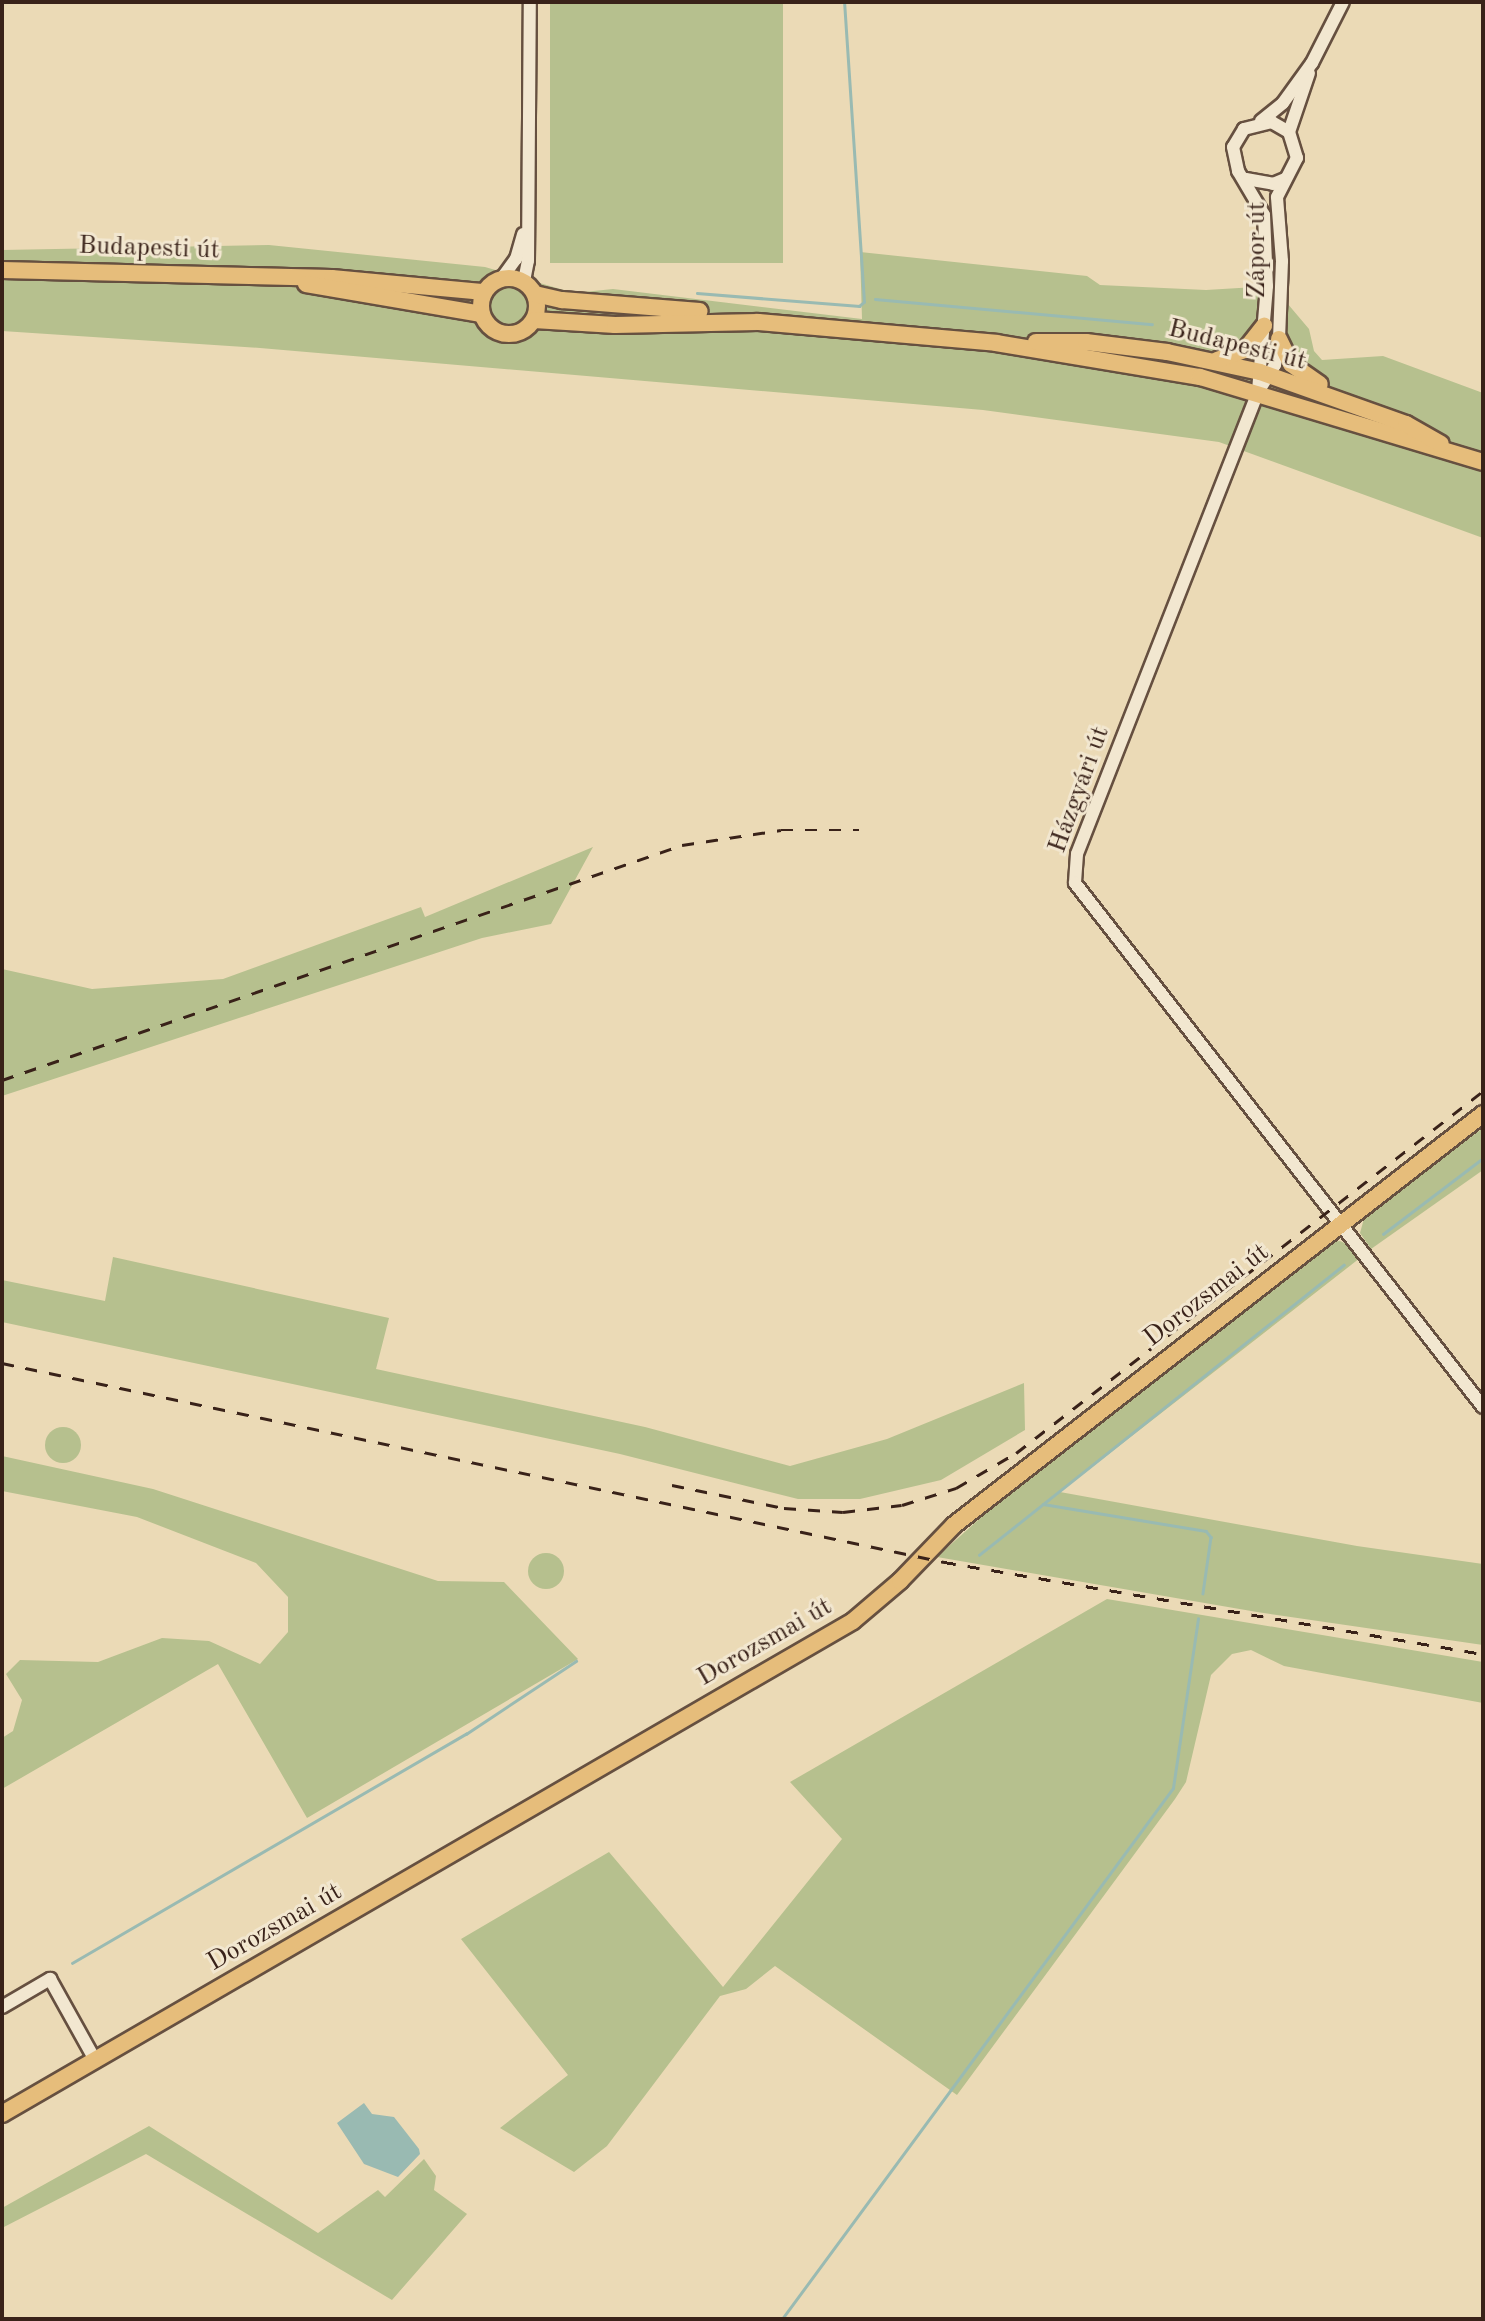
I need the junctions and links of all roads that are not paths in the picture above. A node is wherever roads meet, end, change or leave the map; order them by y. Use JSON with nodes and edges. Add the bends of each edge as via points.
{"nodes":[{"id":1,"x":530,"y":2,"type":"edge"},
{"id":2,"x":1343,"y":2,"type":"edge"},
{"id":3,"x":1312,"y":63,"type":"junction"},
{"id":4,"x":1261,"y":121,"type":"junction"},
{"id":5,"x":1289,"y":132,"type":"junction"},
{"id":6,"x":1245,"y":179,"type":"junction"},
{"id":7,"x":1285,"y":179,"type":"junction"},
{"id":8,"x":527,"y":220,"type":"junction"},
{"id":9,"x":2,"y":270,"type":"edge"},
{"id":10,"x":502,"y":278,"type":"junction"},
{"id":11,"x":294,"y":280,"type":"junction"},
{"id":12,"x":524,"y":281,"type":"junction"},
{"id":13,"x":484,"y":292,"type":"junction"},
{"id":14,"x":535,"y":294,"type":"junction"},
{"id":15,"x":481,"y":314,"type":"junction"},
{"id":16,"x":534,"y":320,"type":"junction"},
{"id":17,"x":758,"y":321,"type":"junction"},
{"id":18,"x":1264,"y":326,"type":"junction"},
{"id":19,"x":1279,"y":339,"type":"junction"},
{"id":20,"x":996,"y":343,"type":"junction"},
{"id":21,"x":1213,"y":360,"type":"junction"},
{"id":22,"x":1265,"y":374,"type":"junction"},
{"id":23,"x":1258,"y":392,"type":"junction"},
{"id":24,"x":1345,"y":401,"type":"junction"},
{"id":25,"x":1454,"y":452,"type":"junction"},
{"id":26,"x":1483,"y":463,"type":"edge"},
{"id":27,"x":1483,"y":1114,"type":"edge"},
{"id":28,"x":1339,"y":1222,"type":"junction"},
{"id":29,"x":1483,"y":1407,"type":"edge"},
{"id":30,"x":2,"y":2007,"type":"edge"},
{"id":31,"x":95,"y":2060,"type":"junction"},
{"id":32,"x":2,"y":2114,"type":"edge"}],
"edges":[{"from":1,"to":8,"type":"street"},
{"from":2,"to":3,"type":"street","name":"Zápor út"},
{"from":3,"to":4,"type":"street","name":"Zápor út","via":[[1283,103]]},
{"from":3,"to":5,"type":"street","name":"Zápor út"},
{"from":4,"to":5,"type":"street"},
{"from":4,"to":6,"type":"street","name":"Zápor út","via":[[1244,129],[1233,147],[1233,159]]},
{"from":5,"to":7,"type":"street","name":"Zápor út","via":[[1297,158]]},
{"from":6,"to":7,"type":"street","name":"Zápor út","via":[[1265,184]]},
{"from":6,"to":18,"type":"street","name":"Zápor út","via":[[1264,215]]},
{"from":7,"to":19,"type":"street","name":"Zápor út","via":[[1277,197],[1282,261]]},
{"from":8,"to":10,"type":"street","via":[[516,259]]},
{"from":8,"to":12,"type":"street"},
{"from":9,"to":11,"type":"main road","name":"Budapesti út"},
{"from":10,"to":12,"type":"main road"},
{"from":10,"to":13,"type":"main road"},
{"from":11,"to":13,"type":"main road","name":"Budapesti út","via":[[332,278]]},
{"from":11,"to":15,"type":"main road","name":"Budapesti út","via":[[334,292]]},
{"from":12,"to":14,"type":"main road"},
{"from":13,"to":15,"type":"main road"},
{"from":14,"to":16,"type":"main road"},
{"from":14,"to":17,"type":"main road","name":"Budapesti út","via":[[727,313]]},
{"from":15,"to":16,"type":"main road","name":"Budapesti út","via":[[486,324],[505,335],[517,334]]},
{"from":16,"to":17,"type":"main road","name":"Budapesti út","via":[[615,325]]},
{"from":17,"to":20,"type":"main road","name":"Budapesti út"},
{"from":18,"to":21,"type":"main road","via":[[1245,351]]},
{"from":18,"to":22,"type":"street","name":"Zápor út"},
{"from":19,"to":22,"type":"street","name":"Zápor út"},
{"from":19,"to":24,"type":"main road","via":[[1302,374]]},
{"from":20,"to":21,"type":"main road","name":"Budapesti út","via":[[1086,342]]},
{"from":20,"to":23,"type":"main road","name":"Budapesti út","via":[[1200,377]]},
{"from":21,"to":22,"type":"main road","name":"Budapesti út"},
{"from":22,"to":23,"type":"street","name":"Zápor út"},
{"from":22,"to":24,"type":"main road","name":"Budapesti út"},
{"from":23,"to":25,"type":"main road","name":"Budapesti út","via":[[1399,439]]},
{"from":23,"to":28,"type":"street","name":"Házgyári út","via":[[1077,855],[1074,876],[1081,894]]},
{"from":24,"to":25,"type":"main road","name":"Budapesti út","via":[[1406,424]]},
{"from":25,"to":26,"type":"main road","name":"Budapesti út"},
{"from":27,"to":28,"type":"main road","name":"Dorozsmai út"},
{"from":28,"to":29,"type":"street","name":"Házgyári út"},
{"from":28,"to":31,"type":"main road","name":"Dorozsmai út","via":[[954,1525],[900,1581],[853,1620]]},
{"from":30,"to":31,"type":"street","via":[[50,1979]]},
{"from":31,"to":32,"type":"main road","name":"Dorozsmai út"}]}
